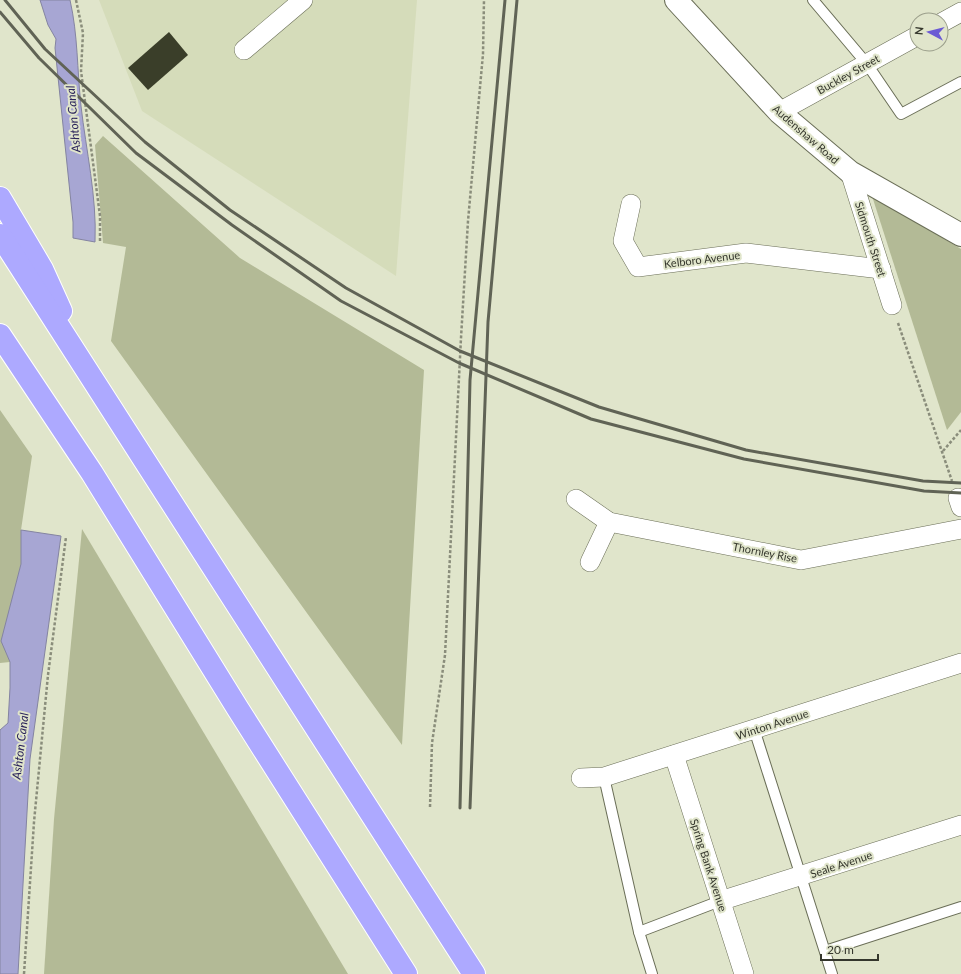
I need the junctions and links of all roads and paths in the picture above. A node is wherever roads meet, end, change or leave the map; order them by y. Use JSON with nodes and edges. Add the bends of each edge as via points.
{"nodes":[{"id":1,"x":76,"y":0,"type":"edge"},
{"id":2,"x":303,"y":0,"type":"edge"},
{"id":3,"x":484,"y":0,"type":"edge"},
{"id":4,"x":676,"y":0,"type":"edge"},
{"id":5,"x":813,"y":0,"type":"edge"},
{"id":6,"x":961,"y":12,"type":"edge"},
{"id":7,"x":949,"y":19,"type":"edge"},
{"id":8,"x":909,"y":40,"type":"edge"},
{"id":9,"x":244,"y":50,"type":"dead end"},
{"id":10,"x":867,"y":64,"type":"junction"},
{"id":11,"x":961,"y":82,"type":"edge"},
{"id":12,"x":779,"y":112,"type":"junction"},
{"id":13,"x":850,"y":172,"type":"junction"},
{"id":14,"x":0,"y":198,"type":"edge"},
{"id":15,"x":631,"y":204,"type":"dead end"},
{"id":16,"x":0,"y":235,"type":"edge"},
{"id":17,"x":961,"y":235,"type":"edge"},
{"id":18,"x":100,"y":242,"type":"dead end"},
{"id":19,"x":880,"y":269,"type":"junction"},
{"id":20,"x":892,"y":305,"type":"joint"},
{"id":21,"x":2,"y":339,"type":"edge"},
{"id":22,"x":95,"y":385,"type":"junction"},
{"id":23,"x":961,"y":430,"type":"edge"},
{"id":24,"x":943,"y":452,"type":"junction"},
{"id":25,"x":576,"y":499,"type":"dead end"},
{"id":26,"x":960,"y":503,"type":"edge"},
{"id":27,"x":609,"y":522,"type":"junction"},
{"id":28,"x":961,"y":529,"type":"edge"},
{"id":29,"x":66,"y":536,"type":"dead end"},
{"id":30,"x":590,"y":562,"type":"dead end"},
{"id":31,"x":961,"y":663,"type":"edge"},
{"id":32,"x":754,"y":729,"type":"junction"},
{"id":33,"x":674,"y":755,"type":"junction"},
{"id":34,"x":604,"y":777,"type":"junction"},
{"id":35,"x":581,"y":778,"type":"dead end"},
{"id":36,"x":430,"y":807,"type":"dead end"},
{"id":37,"x":961,"y":825,"type":"edge"},
{"id":38,"x":801,"y":876,"type":"junction"},
{"id":39,"x":720,"y":901,"type":"junction"},
{"id":40,"x":961,"y":907,"type":"edge"},
{"id":41,"x":639,"y":932,"type":"junction"},
{"id":42,"x":825,"y":951,"type":"junction"},
{"id":43,"x":24,"y":974,"type":"edge"},
{"id":44,"x":406,"y":974,"type":"edge"},
{"id":45,"x":474,"y":974,"type":"edge"},
{"id":46,"x":652,"y":974,"type":"edge"},
{"id":47,"x":744,"y":974,"type":"edge"},
{"id":48,"x":832,"y":974,"type":"edge"}],
"edges":[{"from":1,"to":18,"type":"path","via":[[83,33],[81,71],[100,216]]},
{"from":2,"to":9,"type":"street"},
{"from":3,"to":36,"type":"path","via":[[483,54],[468,221],[461,338],[445,655],[432,743]]},
{"from":4,"to":12,"type":"main road","name":"Audenshaw Road"},
{"from":5,"to":10,"type":"lane"},
{"from":6,"to":7,"type":"street"},
{"from":8,"to":10,"type":"street","name":"Buckley Street"},
{"from":10,"to":11,"type":"lane","via":[[901,114]]},
{"from":10,"to":12,"type":"street","name":"Buckley Street"},
{"from":12,"to":13,"type":"main road","name":"Audenshaw Road"},
{"from":13,"to":17,"type":"main road","name":"Audenshaw Road"},
{"from":13,"to":19,"type":"street","name":"Sidmouth Street"},
{"from":14,"to":22,"type":"highway","via":[[42,269]]},
{"from":15,"to":19,"type":"street","name":"Kelboro Avenue","via":[[623,241],[638,267],[746,253]]},
{"from":16,"to":22,"type":"highway"},
{"from":19,"to":20,"type":"street","name":"Sidmouth Street"},
{"from":20,"to":24,"type":"path"},
{"from":21,"to":44,"type":"highway","via":[[92,474]]},
{"from":22,"to":45,"type":"highway"},
{"from":23,"to":24,"type":"path"},
{"from":24,"to":26,"type":"path"},
{"from":25,"to":27,"type":"street","name":"Thornley Rise"},
{"from":27,"to":28,"type":"street","name":"Thornley Rise","via":[[801,560]]},
{"from":27,"to":30,"type":"street"},
{"from":29,"to":43,"type":"path","via":[[47,683],[34,822]]},
{"from":31,"to":32,"type":"street","name":"Winton Avenue"},
{"from":32,"to":33,"type":"street","name":"Winton Avenue"},
{"from":32,"to":38,"type":"lane"},
{"from":33,"to":34,"type":"street","name":"Winton Avenue"},
{"from":33,"to":39,"type":"street","name":"Spring Bank Avenue"},
{"from":34,"to":35,"type":"street","name":"Winton Avenue"},
{"from":34,"to":41,"type":"lane"},
{"from":37,"to":38,"type":"street","name":"Seale Avenue"},
{"from":38,"to":39,"type":"street","name":"Seale Avenue"},
{"from":38,"to":42,"type":"lane"},
{"from":39,"to":41,"type":"lane"},
{"from":39,"to":47,"type":"street","name":"Spring Bank Avenue"},
{"from":40,"to":42,"type":"lane"},
{"from":41,"to":46,"type":"lane"},
{"from":42,"to":48,"type":"lane"}]}
